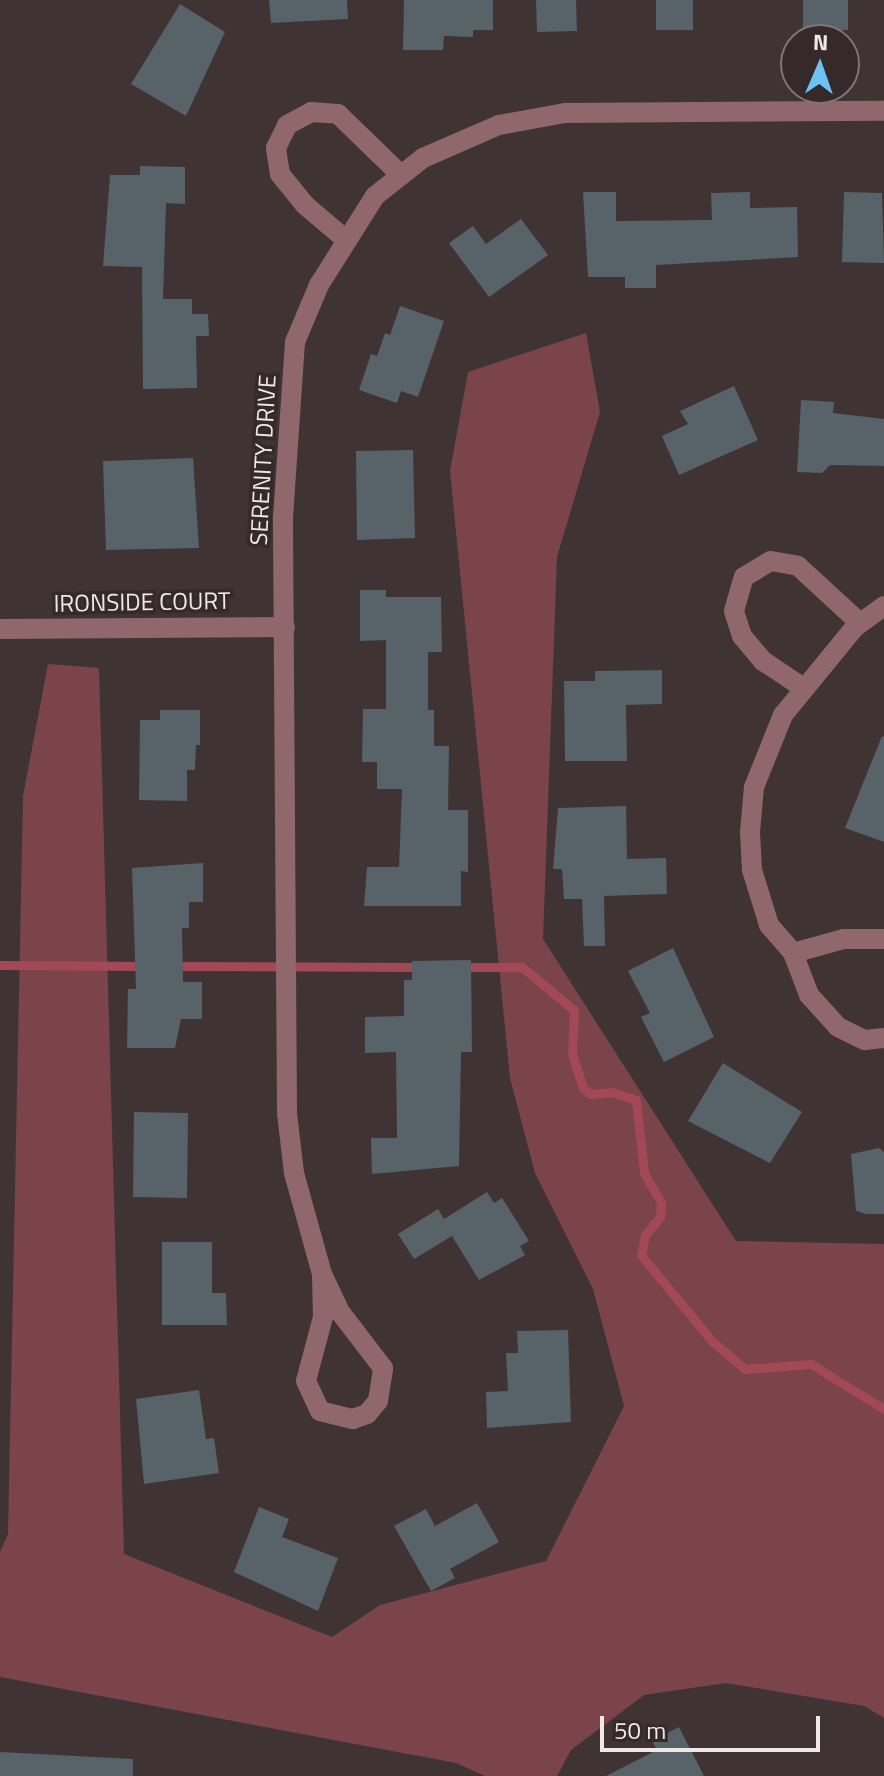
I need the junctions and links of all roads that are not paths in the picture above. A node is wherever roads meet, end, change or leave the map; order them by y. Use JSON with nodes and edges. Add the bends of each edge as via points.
{"nodes":[{"id":1,"x":884,"y":111,"type":"edge"},
{"id":2,"x":401,"y":175,"type":"junction"},
{"id":3,"x":345,"y":239,"type":"junction"},
{"id":4,"x":884,"y":606,"type":"edge"},
{"id":5,"x":860,"y":623,"type":"junction"},
{"id":6,"x":285,"y":627,"type":"junction"},
{"id":7,"x":0,"y":629,"type":"edge"},
{"id":8,"x":802,"y":687,"type":"junction"},
{"id":9,"x":884,"y":939,"type":"edge"},
{"id":10,"x":793,"y":953,"type":"junction"},
{"id":11,"x":884,"y":1038,"type":"edge"},
{"id":12,"x":322,"y":1274,"type":"junction"}],
"edges":[{"from":1,"to":2,"type":"street","name":"SERENITY DRIVE","via":[[565,113],[499,125],[423,158]]},
{"from":2,"to":3,"type":"street","name":"SERENITY DRIVE","via":[[375,196]]},
{"from":2,"to":3,"type":"street","via":[[338,114],[311,112],[287,125],[276,148],[280,174],[305,205]]},
{"from":3,"to":6,"type":"street","name":"SERENITY DRIVE","via":[[295,342],[283,518]]},
{"from":4,"to":5,"type":"street"},
{"from":5,"to":8,"type":"street"},
{"from":5,"to":8,"type":"street","via":[[798,566],[771,561],[744,577],[734,604],[742,636],[763,661]]},
{"from":6,"to":7,"type":"street","name":"IRONSIDE COURT"},
{"from":6,"to":12,"type":"street","name":"SERENITY DRIVE","via":[[287,1113],[294,1173]]},
{"from":8,"to":10,"type":"street","via":[[783,715],[754,787],[750,832],[752,870],[764,913]]},
{"from":9,"to":10,"type":"street","via":[[844,939]]},
{"from":10,"to":11,"type":"street","via":[[820,1012],[865,1040]]},
{"from":12,"to":12,"type":"street","name":"SERENITY DRIVE","via":[[323,1317],[306,1381],[320,1411],[353,1419],[367,1414],[378,1401],[383,1368],[340,1312]]}]}
